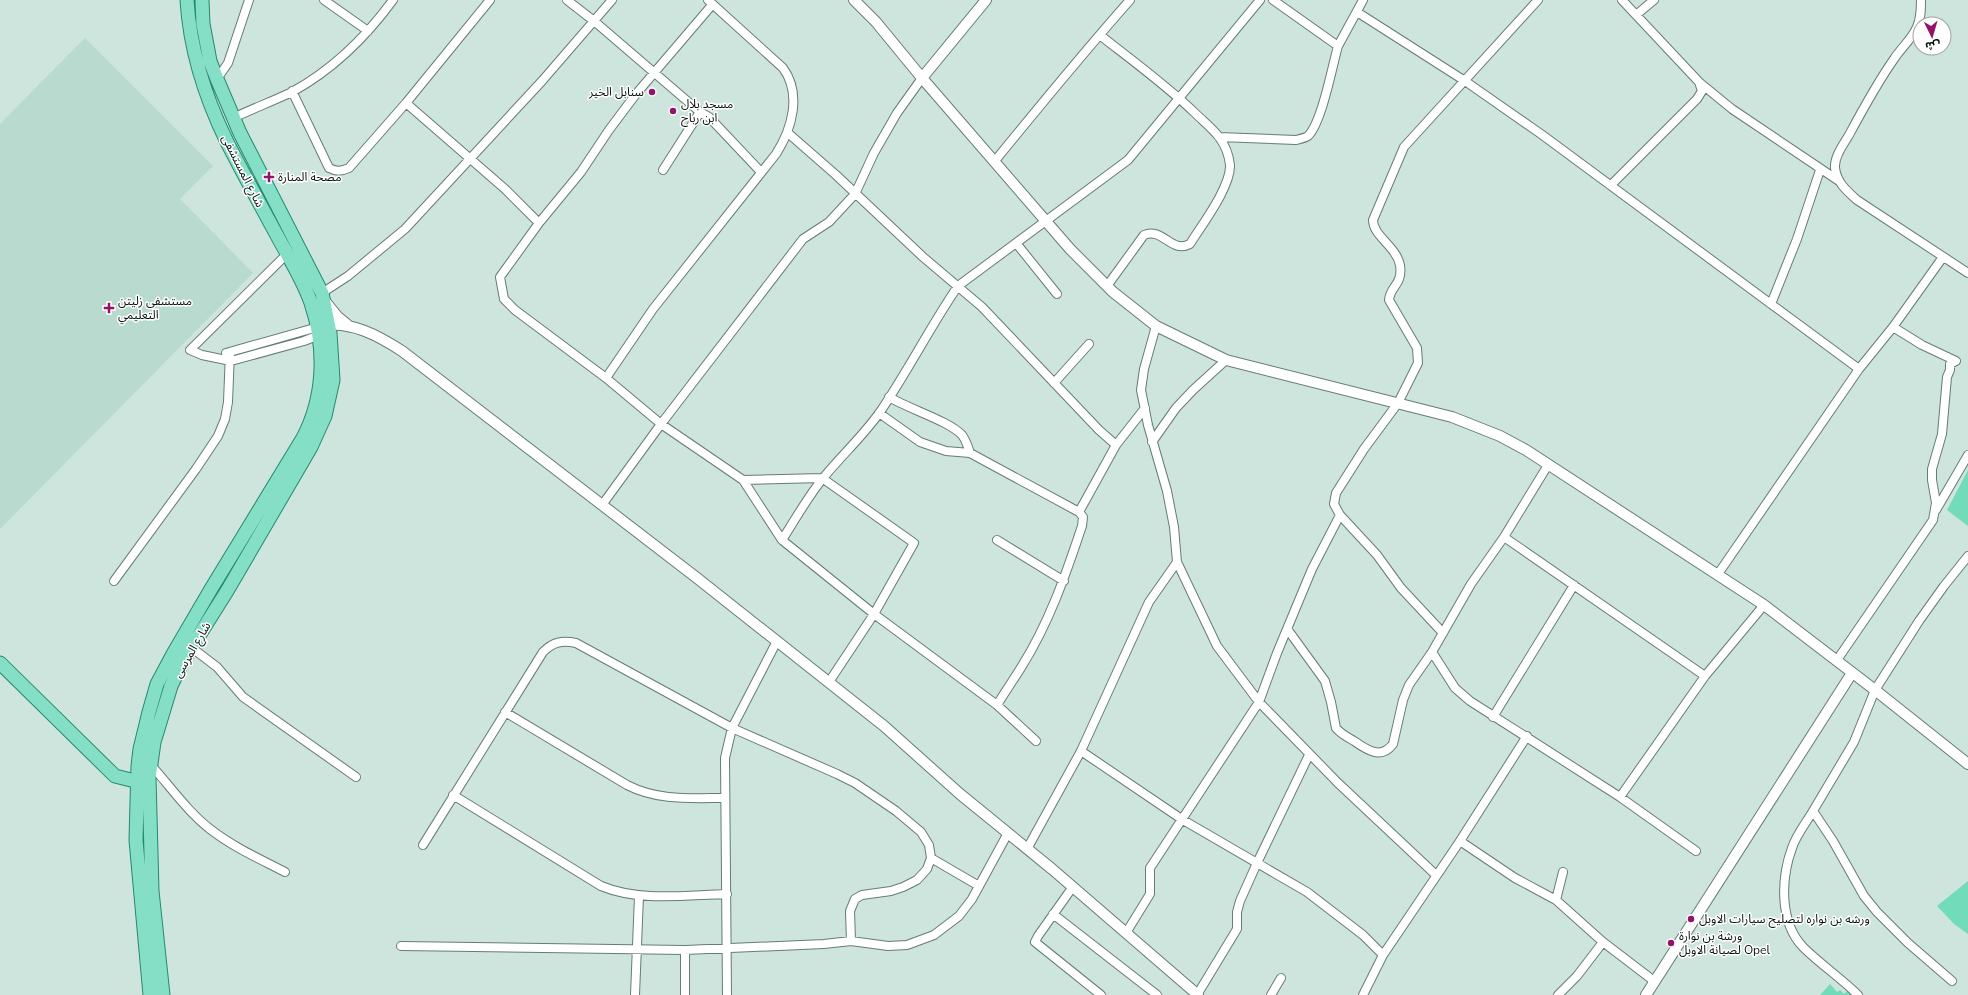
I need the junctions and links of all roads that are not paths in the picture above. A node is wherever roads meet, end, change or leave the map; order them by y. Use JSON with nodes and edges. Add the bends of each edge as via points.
{"nodes":[{"id":1,"x":187,"y":0,"type":"edge"},
{"id":2,"x":202,"y":0,"type":"edge"},
{"id":3,"x":249,"y":0,"type":"edge"},
{"id":4,"x":324,"y":0,"type":"edge"},
{"id":5,"x":393,"y":0,"type":"edge"},
{"id":6,"x":567,"y":0,"type":"edge"},
{"id":7,"x":612,"y":0,"type":"edge"},
{"id":8,"x":854,"y":0,"type":"edge"},
{"id":9,"x":986,"y":0,"type":"edge"},
{"id":10,"x":1130,"y":0,"type":"edge"},
{"id":11,"x":1260,"y":0,"type":"edge"},
{"id":12,"x":1273,"y":0,"type":"edge"},
{"id":13,"x":1363,"y":0,"type":"edge"},
{"id":14,"x":1538,"y":0,"type":"edge"},
{"id":15,"x":1622,"y":0,"type":"edge"},
{"id":16,"x":1654,"y":0,"type":"edge"},
{"id":17,"x":1921,"y":0,"type":"edge"},
{"id":18,"x":487,"y":1,"type":"edge"},
{"id":19,"x":710,"y":3,"type":"edge"},
{"id":20,"x":1357,"y":12,"type":"junction"},
{"id":21,"x":1636,"y":15,"type":"junction"},
{"id":22,"x":594,"y":21,"type":"junction"},
{"id":23,"x":368,"y":31,"type":"junction"},
{"id":24,"x":1101,"y":36,"type":"junction"},
{"id":25,"x":1338,"y":46,"type":"junction"},
{"id":26,"x":654,"y":72,"type":"junction"},
{"id":27,"x":922,"y":78,"type":"junction"},
{"id":28,"x":217,"y":79,"type":"junction"},
{"id":29,"x":1464,"y":81,"type":"junction"},
{"id":30,"x":1700,"y":82,"type":"junction"},
{"id":31,"x":292,"y":91,"type":"junction"},
{"id":32,"x":1179,"y":97,"type":"junction"},
{"id":33,"x":406,"y":104,"type":"junction"},
{"id":34,"x":700,"y":112,"type":"junction"},
{"id":35,"x":233,"y":118,"type":"junction"},
{"id":36,"x":788,"y":133,"type":"junction"},
{"id":37,"x":1219,"y":137,"type":"junction"},
{"id":38,"x":471,"y":160,"type":"junction"},
{"id":39,"x":994,"y":162,"type":"junction"},
{"id":40,"x":663,"y":170,"type":"dead end"},
{"id":41,"x":1820,"y":170,"type":"junction"},
{"id":42,"x":761,"y":172,"type":"junction"},
{"id":43,"x":1839,"y":182,"type":"junction"},
{"id":44,"x":1610,"y":185,"type":"junction"},
{"id":45,"x":855,"y":194,"type":"junction"},
{"id":46,"x":1045,"y":221,"type":"junction"},
{"id":47,"x":539,"y":223,"type":"junction"},
{"id":48,"x":1016,"y":243,"type":"junction"},
{"id":49,"x":287,"y":254,"type":"junction"},
{"id":50,"x":1943,"y":257,"type":"junction"},
{"id":51,"x":1968,"y":274,"type":"edge"},
{"id":52,"x":958,"y":286,"type":"junction"},
{"id":53,"x":1107,"y":286,"type":"junction"},
{"id":54,"x":1057,"y":294,"type":"dead end"},
{"id":55,"x":323,"y":296,"type":"junction"},
{"id":56,"x":1771,"y":304,"type":"junction"},
{"id":57,"x":349,"y":326,"type":"junction"},
{"id":58,"x":1156,"y":326,"type":"junction"},
{"id":59,"x":1893,"y":327,"type":"junction"},
{"id":60,"x":324,"y":330,"type":"junction"},
{"id":61,"x":1089,"y":344,"type":"dead end"},
{"id":62,"x":230,"y":352,"type":"junction"},
{"id":63,"x":214,"y":357,"type":"junction"},
{"id":64,"x":1226,"y":360,"type":"junction"},
{"id":65,"x":231,"y":361,"type":"junction"},
{"id":66,"x":1859,"y":369,"type":"junction"},
{"id":67,"x":606,"y":378,"type":"junction"},
{"id":68,"x":1054,"y":383,"type":"junction"},
{"id":69,"x":889,"y":397,"type":"junction"},
{"id":70,"x":1398,"y":403,"type":"junction"},
{"id":71,"x":1145,"y":408,"type":"junction"},
{"id":72,"x":879,"y":413,"type":"junction"},
{"id":73,"x":661,"y":424,"type":"junction"},
{"id":74,"x":1152,"y":442,"type":"junction"},
{"id":75,"x":1116,"y":445,"type":"junction"},
{"id":76,"x":970,"y":453,"type":"junction"},
{"id":77,"x":1968,"y":455,"type":"edge"},
{"id":78,"x":1548,"y":465,"type":"junction"},
{"id":79,"x":822,"y":478,"type":"junction"},
{"id":80,"x":743,"y":480,"type":"junction"},
{"id":81,"x":602,"y":505,"type":"junction"},
{"id":82,"x":1936,"y":511,"type":"junction"},
{"id":83,"x":1079,"y":512,"type":"junction"},
{"id":84,"x":1340,"y":515,"type":"junction"},
{"id":85,"x":1504,"y":537,"type":"junction"},
{"id":86,"x":782,"y":540,"type":"junction"},
{"id":87,"x":997,"y":540,"type":"dead end"},
{"id":88,"x":1968,"y":556,"type":"edge"},
{"id":89,"x":1177,"y":562,"type":"junction"},
{"id":90,"x":1718,"y":574,"type":"junction"},
{"id":91,"x":1064,"y":580,"type":"junction"},
{"id":92,"x":114,"y":581,"type":"dead end"},
{"id":93,"x":1574,"y":585,"type":"junction"},
{"id":94,"x":1764,"y":605,"type":"junction"},
{"id":95,"x":874,"y":614,"type":"junction"},
{"id":96,"x":1288,"y":630,"type":"junction"},
{"id":97,"x":1443,"y":633,"type":"junction"},
{"id":98,"x":777,"y":641,"type":"junction"},
{"id":99,"x":192,"y":648,"type":"junction"},
{"id":100,"x":1432,"y":652,"type":"junction"},
{"id":101,"x":1837,"y":660,"type":"junction"},
{"id":102,"x":0,"y":663,"type":"edge"},
{"id":103,"x":1852,"y":673,"type":"junction"},
{"id":104,"x":1705,"y":676,"type":"junction"},
{"id":105,"x":829,"y":682,"type":"junction"},
{"id":106,"x":1875,"y":690,"type":"junction"},
{"id":107,"x":1259,"y":702,"type":"junction"},
{"id":108,"x":997,"y":705,"type":"junction"},
{"id":109,"x":505,"y":712,"type":"junction"},
{"id":110,"x":1493,"y":717,"type":"junction"},
{"id":111,"x":732,"y":728,"type":"junction"},
{"id":112,"x":1527,"y":736,"type":"junction"},
{"id":113,"x":1036,"y":741,"type":"dead end"},
{"id":114,"x":1081,"y":752,"type":"junction"},
{"id":115,"x":1309,"y":754,"type":"junction"},
{"id":116,"x":144,"y":763,"type":"junction"},
{"id":117,"x":1968,"y":764,"type":"edge"},
{"id":118,"x":112,"y":773,"type":"junction"},
{"id":119,"x":356,"y":776,"type":"dead end"},
{"id":120,"x":143,"y":779,"type":"junction"},
{"id":121,"x":453,"y":795,"type":"junction"},
{"id":122,"x":1620,"y":797,"type":"junction"},
{"id":123,"x":725,"y":798,"type":"junction"},
{"id":124,"x":137,"y":807,"type":"junction"},
{"id":125,"x":1813,"y":811,"type":"junction"},
{"id":126,"x":1183,"y":820,"type":"junction"},
{"id":127,"x":1008,"y":833,"type":"junction"},
{"id":128,"x":1460,"y":841,"type":"junction"},
{"id":129,"x":423,"y":845,"type":"dead end"},
{"id":130,"x":1028,"y":849,"type":"junction"},
{"id":131,"x":1696,"y":851,"type":"dead end"},
{"id":132,"x":931,"y":858,"type":"junction"},
{"id":133,"x":1257,"y":863,"type":"junction"},
{"id":134,"x":285,"y":872,"type":"dead end"},
{"id":135,"x":1563,"y":872,"type":"dead end"},
{"id":136,"x":1436,"y":875,"type":"junction"},
{"id":137,"x":979,"y":886,"type":"junction"},
{"id":138,"x":1072,"y":888,"type":"junction"},
{"id":139,"x":726,"y":894,"type":"junction"},
{"id":140,"x":639,"y":896,"type":"junction"},
{"id":141,"x":1556,"y":900,"type":"junction"},
{"id":142,"x":1053,"y":914,"type":"junction"},
{"id":143,"x":1126,"y":933,"type":"junction"},
{"id":144,"x":851,"y":941,"type":"junction"},
{"id":145,"x":1603,"y":942,"type":"junction"},
{"id":146,"x":402,"y":946,"type":"dead end"},
{"id":147,"x":728,"y":948,"type":"junction"},
{"id":148,"x":636,"y":949,"type":"junction"},
{"id":149,"x":685,"y":950,"type":"junction"},
{"id":150,"x":1383,"y":955,"type":"junction"},
{"id":151,"x":1281,"y":978,"type":"dead end"},
{"id":152,"x":1654,"y":981,"type":"junction"},
{"id":153,"x":1952,"y":981,"type":"dead end"},
{"id":154,"x":150,"y":995,"type":"edge"},
{"id":155,"x":163,"y":995,"type":"edge"},
{"id":156,"x":636,"y":995,"type":"edge"},
{"id":157,"x":684,"y":995,"type":"edge"},
{"id":158,"x":727,"y":995,"type":"edge"},
{"id":159,"x":1101,"y":995,"type":"edge"},
{"id":160,"x":1157,"y":995,"type":"edge"},
{"id":161,"x":1197,"y":995,"type":"edge"},
{"id":162,"x":1271,"y":995,"type":"edge"},
{"id":163,"x":1363,"y":995,"type":"edge"},
{"id":164,"x":1558,"y":995,"type":"edge"},
{"id":165,"x":1646,"y":995,"type":"edge"},
{"id":166,"x":1858,"y":995,"type":"edge"}],
"edges":[{"from":1,"to":49,"type":"main road","name":"شارع المستشفى","via":[[188,27],[206,93],[227,141]]},
{"from":2,"to":28,"type":"main road","name":"شارع المستشفى","via":[[203,24],[210,62]]},
{"from":3,"to":28,"type":"street","via":[[228,63]]},
{"from":4,"to":23,"type":"street"},
{"from":5,"to":23,"type":"street"},
{"from":6,"to":22,"type":"street"},
{"from":7,"to":22,"type":"street"},
{"from":8,"to":27,"type":"street","via":[[876,22]]},
{"from":9,"to":27,"type":"street"},
{"from":10,"to":24,"type":"street"},
{"from":11,"to":32,"type":"street"},
{"from":12,"to":25,"type":"street"},
{"from":13,"to":20,"type":"street"},
{"from":14,"to":29,"type":"street"},
{"from":15,"to":21,"type":"street"},
{"from":16,"to":21,"type":"street"},
{"from":17,"to":43,"type":"street","via":[[1921,15],[1913,36],[1899,51],[1874,87],[1838,154],[1835,167]]},
{"from":18,"to":33,"type":"street"},
{"from":19,"to":26,"type":"street"},
{"from":19,"to":36,"type":"street","via":[[788,76],[793,87]]},
{"from":20,"to":25,"type":"street"},
{"from":20,"to":29,"type":"street"},
{"from":21,"to":30,"type":"street"},
{"from":22,"to":26,"type":"street"},
{"from":22,"to":38,"type":"street"},
{"from":23,"to":31,"type":"street","via":[[325,69]]},
{"from":24,"to":32,"type":"street"},
{"from":24,"to":39,"type":"street","via":[[1071,68]]},
{"from":25,"to":37,"type":"street","via":[[1321,110],[1307,137],[1296,140]]},
{"from":26,"to":34,"type":"street"},
{"from":26,"to":47,"type":"street","via":[[582,172]]},
{"from":27,"to":39,"type":"street"},
{"from":27,"to":45,"type":"street","via":[[874,153]]},
{"from":28,"to":35,"type":"main road","name":"شارع المستشفى"},
{"from":29,"to":44,"type":"street"},
{"from":29,"to":70,"type":"street","via":[[1404,146],[1372,220],[1375,229],[1394,249],[1400,264],[1399,282],[1389,294],[1389,300],[1419,355],[1418,363]]},
{"from":30,"to":41,"type":"street","via":[[1732,109]]},
{"from":30,"to":44,"type":"street","via":[[1702,91],[1697,99]]},
{"from":31,"to":33,"type":"street","via":[[330,168],[338,171],[349,168]]},
{"from":31,"to":35,"type":"street"},
{"from":32,"to":37,"type":"street"},
{"from":32,"to":46,"type":"street","via":[[1128,160]]},
{"from":33,"to":38,"type":"street"},
{"from":34,"to":40,"type":"street"},
{"from":34,"to":42,"type":"street","via":[[709,117]]},
{"from":35,"to":55,"type":"main road","name":"شارع المستشفى"},
{"from":36,"to":42,"type":"street","via":[[776,154]]},
{"from":36,"to":45,"type":"street"},
{"from":37,"to":53,"type":"street","via":[[1226,148],[1230,165],[1228,177],[1190,244],[1178,247],[1158,234],[1144,235]]},
{"from":38,"to":47,"type":"street"},
{"from":38,"to":55,"type":"street","via":[[405,229]]},
{"from":39,"to":46,"type":"street"},
{"from":41,"to":43,"type":"street"},
{"from":41,"to":56,"type":"street","via":[[1797,239]]},
{"from":42,"to":67,"type":"street","via":[[653,309]]},
{"from":43,"to":50,"type":"street","via":[[1857,200]]},
{"from":44,"to":56,"type":"street"},
{"from":45,"to":52,"type":"street"},
{"from":45,"to":73,"type":"street","via":[[828,222],[803,239]]},
{"from":46,"to":48,"type":"street"},
{"from":46,"to":53,"type":"street"},
{"from":47,"to":67,"type":"street","via":[[500,277],[504,299]]},
{"from":48,"to":52,"type":"street"},
{"from":48,"to":54,"type":"street"},
{"from":49,"to":60,"type":"main road","name":"شارع المستشفى"},
{"from":49,"to":63,"type":"street","via":[[190,350]]},
{"from":50,"to":51,"type":"street"},
{"from":50,"to":59,"type":"street"},
{"from":52,"to":68,"type":"street","via":[[982,307]]},
{"from":52,"to":69,"type":"street","via":[[924,345]]},
{"from":53,"to":58,"type":"street"},
{"from":55,"to":57,"type":"street","via":[[337,316]]},
{"from":55,"to":60,"type":"main road","name":"شارع المستشفى"},
{"from":56,"to":66,"type":"street"},
{"from":57,"to":60,"type":"street"},
{"from":57,"to":81,"type":"street","via":[[380,337],[402,351]]},
{"from":58,"to":64,"type":"street"},
{"from":58,"to":71,"type":"street","via":[[1141,390]]},
{"from":59,"to":66,"type":"street"},
{"from":59,"to":82,"type":"street","via":[[1922,345],[1956,361],[1950,364],[1947,377],[1942,434],[1932,469]]},
{"from":60,"to":62,"type":"street"},
{"from":60,"to":65,"type":"street","via":[[304,341]]},
{"from":60,"to":99,"type":"main road","name":"شارع المرسى","via":[[333,380],[319,431],[280,502]]},
{"from":60,"to":116,"type":"main road","name":"شارع المرسى","via":[[322,381],[309,426],[160,679],[149,712]]},
{"from":61,"to":68,"type":"street"},
{"from":62,"to":63,"type":"street"},
{"from":62,"to":65,"type":"street"},
{"from":63,"to":65,"type":"street"},
{"from":64,"to":70,"type":"street"},
{"from":64,"to":74,"type":"street","via":[[1176,408]]},
{"from":65,"to":92,"type":"street","via":[[227,411],[218,436]]},
{"from":66,"to":90,"type":"street"},
{"from":67,"to":73,"type":"street"},
{"from":68,"to":75,"type":"street"},
{"from":69,"to":72,"type":"street"},
{"from":69,"to":76,"type":"street","via":[[950,426],[962,435]]},
{"from":70,"to":78,"type":"street","via":[[1476,426],[1513,443]]},
{"from":70,"to":84,"type":"street","via":[[1336,493],[1334,504]]},
{"from":71,"to":74,"type":"street"},
{"from":71,"to":75,"type":"street"},
{"from":72,"to":76,"type":"street","via":[[920,442],[936,449]]},
{"from":72,"to":79,"type":"street","via":[[852,447]]},
{"from":73,"to":80,"type":"street"},
{"from":73,"to":81,"type":"street"},
{"from":74,"to":89,"type":"street","via":[[1167,491]]},
{"from":75,"to":83,"type":"street"},
{"from":76,"to":83,"type":"street"},
{"from":77,"to":82,"type":"street"},
{"from":78,"to":85,"type":"street"},
{"from":78,"to":90,"type":"street"},
{"from":79,"to":80,"type":"street"},
{"from":79,"to":86,"type":"street"},
{"from":79,"to":95,"type":"street","via":[[914,543]]},
{"from":80,"to":86,"type":"street"},
{"from":81,"to":98,"type":"street"},
{"from":82,"to":101,"type":"street","via":[[1925,532]]},
{"from":83,"to":91,"type":"street","via":[[1083,518],[1082,526]]},
{"from":84,"to":96,"type":"street","via":[[1312,569]]},
{"from":84,"to":97,"type":"street","via":[[1377,555],[1406,594]]},
{"from":85,"to":93,"type":"street"},
{"from":85,"to":97,"type":"street","via":[[1471,584]]},
{"from":86,"to":95,"type":"street"},
{"from":87,"to":91,"type":"street"},
{"from":88,"to":106,"type":"street","via":[[1919,621]]},
{"from":89,"to":107,"type":"street","via":[[1216,646]]},
{"from":89,"to":114,"type":"street","via":[[1149,602]]},
{"from":90,"to":94,"type":"street"},
{"from":91,"to":108,"type":"street","via":[[1033,647]]},
{"from":93,"to":104,"type":"street"},
{"from":93,"to":110,"type":"street"},
{"from":94,"to":101,"type":"street"},
{"from":94,"to":104,"type":"street"},
{"from":95,"to":105,"type":"street"},
{"from":95,"to":108,"type":"street"},
{"from":96,"to":100,"type":"street","via":[[1325,682],[1336,728],[1375,753],[1389,750],[1393,744],[1409,685]]},
{"from":96,"to":107,"type":"street"},
{"from":97,"to":100,"type":"street"},
{"from":98,"to":105,"type":"street"},
{"from":98,"to":111,"type":"street"},
{"from":99,"to":116,"type":"main road","name":"شارع المرسى","via":[[171,686]]},
{"from":99,"to":119,"type":"street","via":[[217,668],[243,697]]},
{"from":100,"to":110,"type":"street","via":[[1455,688],[1470,702]]},
{"from":101,"to":103,"type":"street"},
{"from":102,"to":118,"type":"main road"},
{"from":103,"to":106,"type":"street"},
{"from":103,"to":152,"type":"street"},
{"from":104,"to":122,"type":"street"},
{"from":105,"to":127,"type":"street"},
{"from":106,"to":117,"type":"street"},
{"from":106,"to":125,"type":"street","via":[[1854,742]]},
{"from":107,"to":115,"type":"street"},
{"from":107,"to":126,"type":"street"},
{"from":108,"to":113,"type":"street"},
{"from":109,"to":111,"type":"street","via":[[543,652],[549,646],[567,641],[576,643]]},
{"from":109,"to":121,"type":"street"},
{"from":109,"to":123,"type":"street","via":[[638,790],[670,798]]},
{"from":110,"to":112,"type":"street"},
{"from":111,"to":123,"type":"street","via":[[725,758]]},
{"from":111,"to":132,"type":"street","via":[[855,783],[921,832],[929,846]]},
{"from":112,"to":122,"type":"street"},
{"from":112,"to":128,"type":"street"},
{"from":114,"to":126,"type":"street"},
{"from":114,"to":130,"type":"street"},
{"from":115,"to":133,"type":"street"},
{"from":115,"to":136,"type":"street"},
{"from":116,"to":118,"type":"main road","via":[[125,776]]},
{"from":116,"to":120,"type":"main road","name":"شارع المرسى"},
{"from":116,"to":134,"type":"street","via":[[209,829],[233,845]]},
{"from":118,"to":120,"type":"main road","via":[[125,780]]},
{"from":118,"to":124,"type":"main road","via":[[126,788]]},
{"from":120,"to":124,"type":"main road","name":"شارع المرسى"},
{"from":120,"to":155,"type":"main road","name":"شارع المرسى"},
{"from":121,"to":129,"type":"street"},
{"from":121,"to":140,"type":"street","via":[[601,886],[619,893]]},
{"from":122,"to":131,"type":"street"},
{"from":123,"to":139,"type":"street"},
{"from":124,"to":154,"type":"main road","name":"شارع المرسى","via":[[136,840]]},
{"from":125,"to":153,"type":"street","via":[[1864,896],[1877,912]]},
{"from":125,"to":166,"type":"street","via":[[1792,847],[1785,883],[1786,912],[1793,932],[1803,946]]},
{"from":126,"to":133,"type":"street"},
{"from":126,"to":143,"type":"street","via":[[1150,868],[1150,894]]},
{"from":127,"to":130,"type":"street"},
{"from":127,"to":137,"type":"street"},
{"from":128,"to":136,"type":"street"},
{"from":128,"to":141,"type":"street","via":[[1515,878]]},
{"from":130,"to":138,"type":"street"},
{"from":132,"to":137,"type":"street"},
{"from":132,"to":144,"type":"street","via":[[927,869],[917,880],[891,892],[862,895],[855,899],[850,911]]},
{"from":133,"to":150,"type":"street","via":[[1336,913]]},
{"from":133,"to":161,"type":"street","via":[[1238,906],[1238,929]]},
{"from":135,"to":141,"type":"street"},
{"from":136,"to":150,"type":"street"},
{"from":137,"to":144,"type":"street","via":[[959,916],[942,930],[925,939],[897,946]]},
{"from":138,"to":142,"type":"street"},
{"from":138,"to":143,"type":"street"},
{"from":139,"to":140,"type":"street"},
{"from":139,"to":147,"type":"street"},
{"from":140,"to":148,"type":"street"},
{"from":141,"to":145,"type":"street"},
{"from":142,"to":159,"type":"street","via":[[1036,939],[1036,944]]},
{"from":142,"to":160,"type":"street"},
{"from":143,"to":161,"type":"street"},
{"from":144,"to":147,"type":"street"},
{"from":145,"to":152,"type":"street"},
{"from":145,"to":164,"type":"street","via":[[1577,976]]},
{"from":146,"to":148,"type":"street"},
{"from":147,"to":149,"type":"street"},
{"from":147,"to":158,"type":"street"},
{"from":148,"to":149,"type":"street"},
{"from":148,"to":156,"type":"street"},
{"from":149,"to":157,"type":"street"},
{"from":150,"to":163,"type":"street"},
{"from":151,"to":162,"type":"street"},
{"from":152,"to":165,"type":"street"}]}
